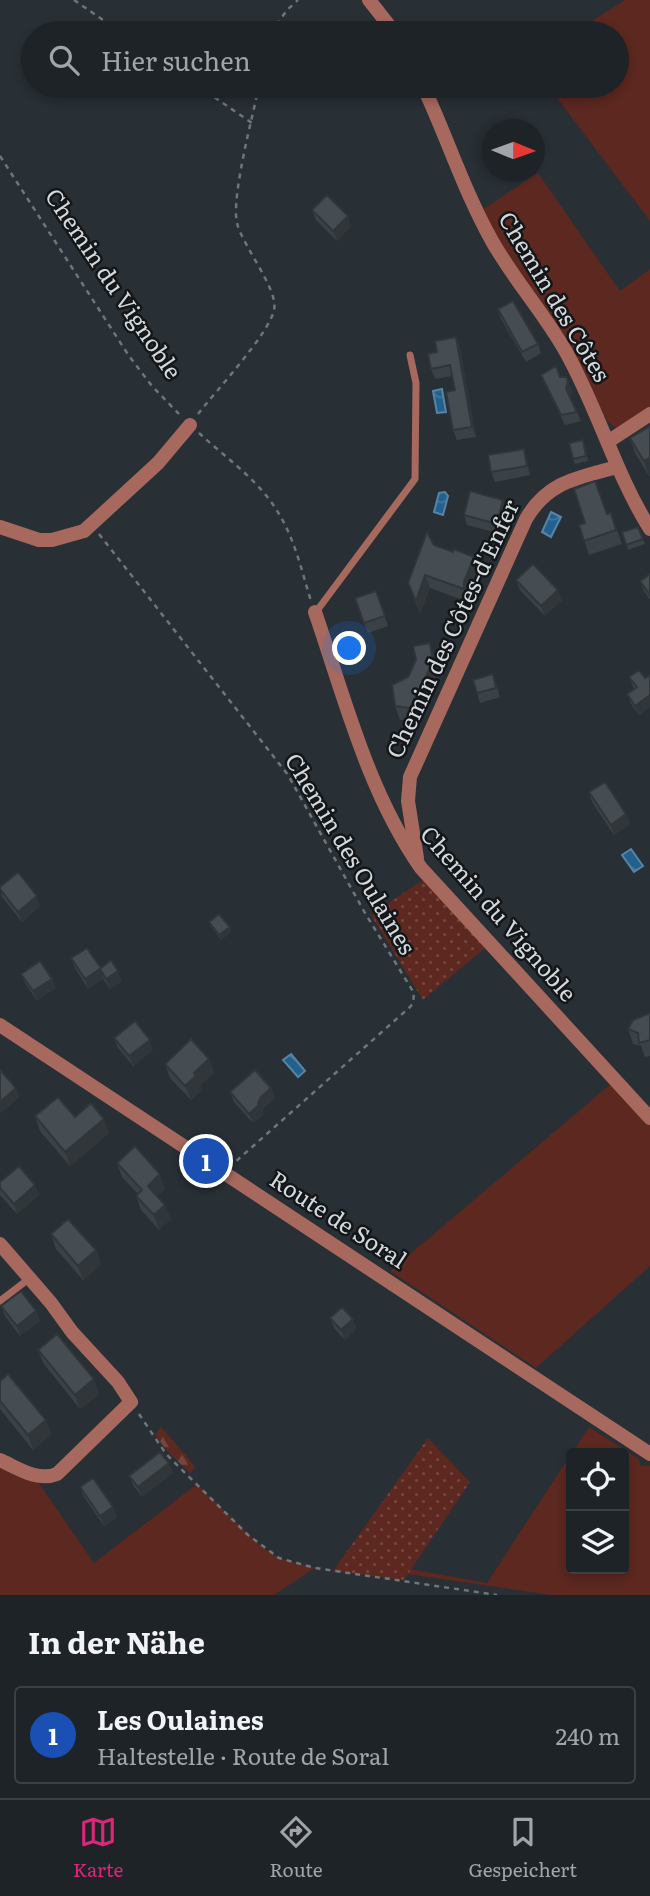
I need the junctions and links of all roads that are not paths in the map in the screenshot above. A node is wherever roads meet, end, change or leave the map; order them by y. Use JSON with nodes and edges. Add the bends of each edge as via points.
{"nodes":[{"id":1,"x":369,"y":0,"type":"edge"},
{"id":2,"x":386,"y":21,"type":"edge"},
{"id":3,"x":428,"y":98,"type":"edge"},
{"id":4,"x":410,"y":355,"type":"dead end"},
{"id":5,"x":650,"y":414,"type":"edge"},
{"id":6,"x":190,"y":425,"type":"road end"},
{"id":7,"x":609,"y":442,"type":"junction"},
{"id":8,"x":617,"y":467,"type":"junction"},
{"id":9,"x":0,"y":527,"type":"edge"},
{"id":10,"x":650,"y":529,"type":"edge"},
{"id":11,"x":315,"y":612,"type":"joint"},
{"id":12,"x":417,"y":863,"type":"junction"},
{"id":13,"x":0,"y":1025,"type":"edge"},
{"id":14,"x":650,"y":1118,"type":"edge"},
{"id":15,"x":0,"y":1244,"type":"edge"},
{"id":16,"x":30,"y":1278,"type":"junction"},
{"id":17,"x":0,"y":1301,"type":"edge"},
{"id":18,"x":650,"y":1454,"type":"edge"},
{"id":19,"x":0,"y":1460,"type":"edge"}],
"edges":[{"from":1,"to":2,"type":"street"},
{"from":3,"to":7,"type":"street","name":"Chemin des Côtes","via":[[492,241],[565,351]]},
{"from":4,"to":11,"type":"lane","via":[[416,383],[415,479]]},
{"from":5,"to":7,"type":"street"},
{"from":6,"to":9,"type":"street","via":[[158,463],[84,531],[39,540]]},
{"from":7,"to":8,"type":"street","name":"Chemin des Côtes"},
{"from":8,"to":10,"type":"street","name":"Chemin des Côtes"},
{"from":8,"to":12,"type":"street","name":"Chemin des Côtes-d'Enfer","via":[[558,485],[526,519],[410,777],[408,801]]},
{"from":11,"to":12,"type":"street","name":"Chemin du Vignoble","via":[[382,800]]},
{"from":12,"to":14,"type":"street","name":"Chemin du Vignoble"},
{"from":13,"to":18,"type":"street","name":"Route de Soral"},
{"from":15,"to":16,"type":"street"},
{"from":16,"to":17,"type":"lane"},
{"from":16,"to":19,"type":"street","via":[[131,1402],[57,1474],[34,1476]]}]}
